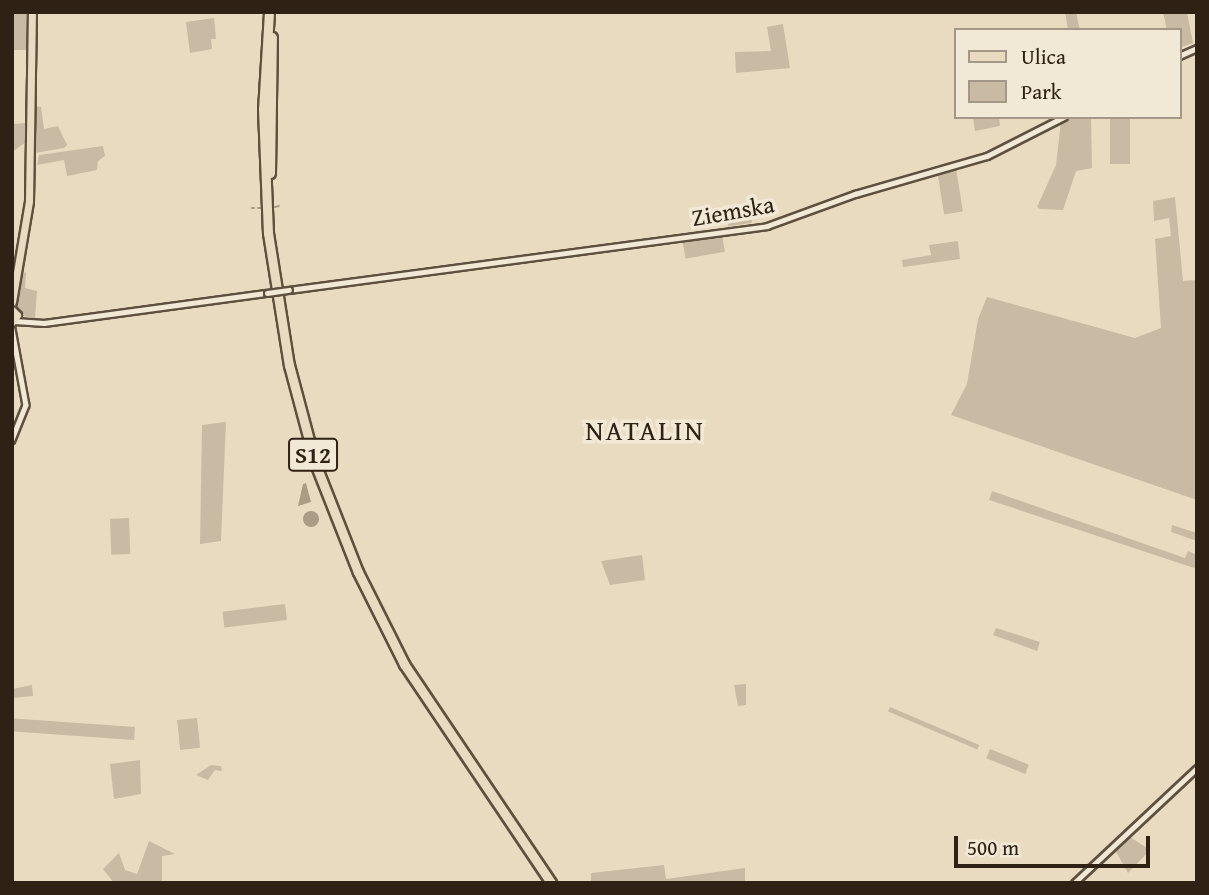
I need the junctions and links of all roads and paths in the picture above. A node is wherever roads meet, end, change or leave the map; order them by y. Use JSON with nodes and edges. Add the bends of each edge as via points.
{"nodes":[{"id":1,"x":33,"y":12,"type":"edge"},
{"id":2,"x":269,"y":12,"type":"edge"},
{"id":3,"x":275,"y":12,"type":"edge"},
{"id":4,"x":1197,"y":48,"type":"edge"},
{"id":5,"x":1181,"y":55,"type":"edge"},
{"id":6,"x":1061,"y":119,"type":"edge"},
{"id":7,"x":14,"y":316,"type":"edge"},
{"id":8,"x":12,"y":440,"type":"edge"},
{"id":9,"x":1197,"y":768,"type":"edge"},
{"id":10,"x":528,"y":846,"type":"junction"},
{"id":11,"x":551,"y":883,"type":"edge"},
{"id":12,"x":556,"y":883,"type":"edge"},
{"id":13,"x":1074,"y":883,"type":"edge"}],
"edges":[{"from":1,"to":7,"type":"main road","via":[[29,201]]},
{"from":2,"to":10,"type":"highway","number":"S12","via":[[262,109],[269,240],[289,365],[316,463],[358,572],[400,656]]},
{"from":3,"to":10,"type":"highway","number":"S12","via":[[269,124],[274,238],[292,349],[317,450],[354,551],[400,645]]},
{"from":4,"to":5,"type":"street"},
{"from":6,"to":7,"type":"street","name":"Ziemska","bridge":true,"via":[[986,156],[855,194],[767,226],[69,320],[28,321]]},
{"from":7,"to":8,"type":"street","via":[[26,405]]},
{"from":9,"to":13,"type":"street"},
{"from":10,"to":11,"type":"highway","number":"S12"},
{"from":10,"to":12,"type":"highway","number":"S12"}]}
